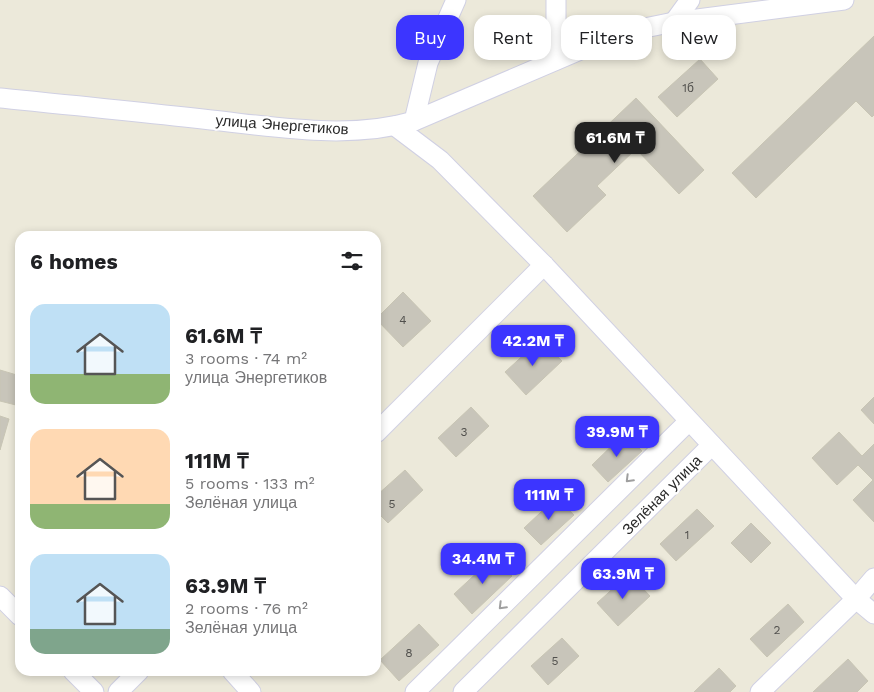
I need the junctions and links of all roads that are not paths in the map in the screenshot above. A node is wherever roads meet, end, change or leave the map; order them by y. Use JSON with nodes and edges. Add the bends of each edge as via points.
{"nodes":[{"id":1,"x":456,"y":0,"type":"edge"},
{"id":2,"x":556,"y":0,"type":"edge"},
{"id":3,"x":690,"y":0,"type":"edge"},
{"id":4,"x":844,"y":0,"type":"edge"},
{"id":5,"x":679,"y":15,"type":"edge"},
{"id":6,"x":728,"y":15,"type":"edge"},
{"id":7,"x":662,"y":24,"type":"edge"},
{"id":8,"x":556,"y":60,"type":"junction"},
{"id":9,"x":1,"y":102,"type":"edge"},
{"id":10,"x":414,"y":121,"type":"junction"},
{"id":11,"x":395,"y":126,"type":"junction"},
{"id":12,"x":544,"y":265,"type":"junction"},
{"id":13,"x":689,"y":420,"type":"junction"},
{"id":14,"x":381,"y":428,"type":"edge"},
{"id":15,"x":712,"y":445,"type":"junction"},
{"id":16,"x":874,"y":578,"type":"edge"},
{"id":17,"x":0,"y":596,"type":"edge"},
{"id":18,"x":856,"y":599,"type":"junction"},
{"id":19,"x":15,"y":611,"type":"edge"},
{"id":20,"x":874,"y":614,"type":"edge"},
{"id":21,"x":78,"y":676,"type":"edge"},
{"id":22,"x":134,"y":676,"type":"edge"},
{"id":23,"x":237,"y":676,"type":"edge"},
{"id":24,"x":94,"y":692,"type":"edge"},
{"id":25,"x":118,"y":692,"type":"edge"},
{"id":26,"x":251,"y":692,"type":"edge"},
{"id":27,"x":415,"y":692,"type":"edge"},
{"id":28,"x":463,"y":692,"type":"edge"},
{"id":29,"x":760,"y":692,"type":"edge"}],
"edges":[{"from":1,"to":10,"type":"street","via":[[428,63]]},
{"from":2,"to":8,"type":"street"},
{"from":3,"to":5,"type":"street"},
{"from":4,"to":6,"type":"street","name":"улица Энергетиков"},
{"from":7,"to":8,"type":"street","name":"улица Энергетиков","via":[[620,33]]},
{"from":8,"to":10,"type":"street","name":"улица Энергетиков"},
{"from":9,"to":11,"type":"street","name":"улица Энергетиков","via":[[300,129],[352,130]]},
{"from":10,"to":11,"type":"street","name":"улица Энергетиков"},
{"from":11,"to":12,"type":"street","via":[[440,160]]},
{"from":12,"to":13,"type":"street"},
{"from":12,"to":14,"type":"street"},
{"from":13,"to":15,"type":"street"},
{"from":13,"to":27,"type":"street","one_way":true},
{"from":15,"to":18,"type":"street"},
{"from":15,"to":28,"type":"street","name":"Зелёная улица"},
{"from":16,"to":18,"type":"street"},
{"from":17,"to":19,"type":"street"},
{"from":18,"to":20,"type":"street"},
{"from":18,"to":29,"type":"street"},
{"from":21,"to":24,"type":"street"},
{"from":22,"to":25,"type":"street"},
{"from":23,"to":26,"type":"street"}]}
